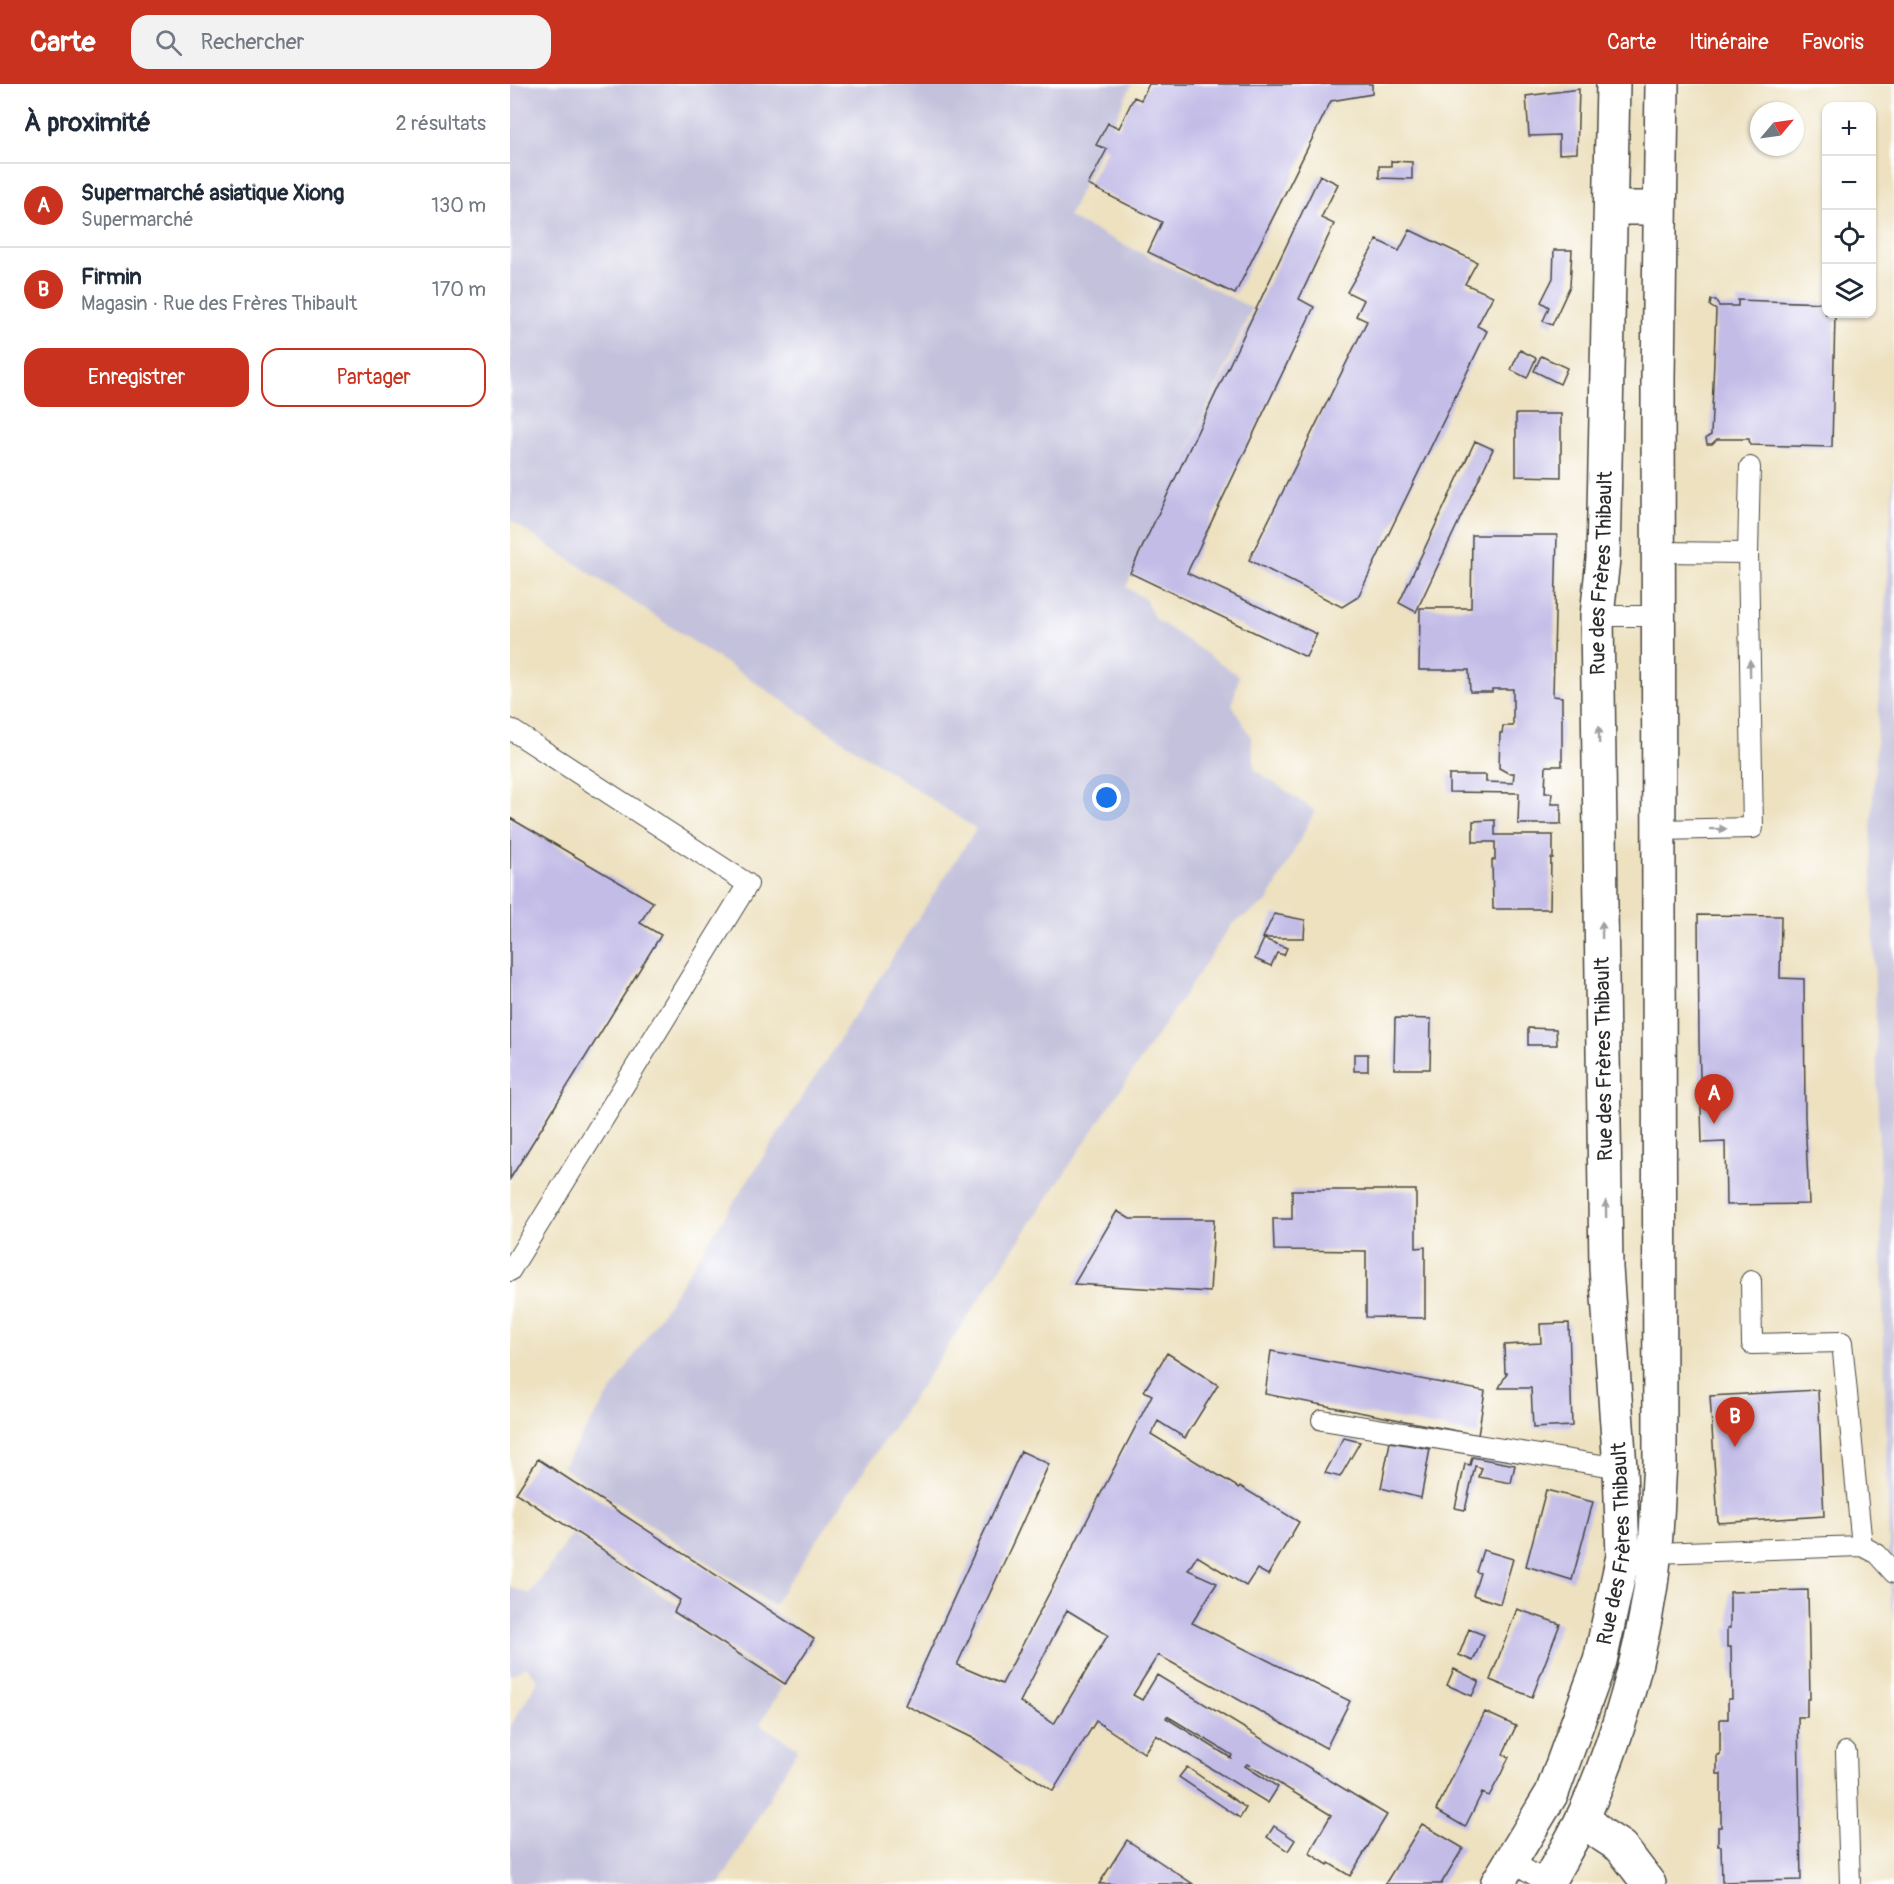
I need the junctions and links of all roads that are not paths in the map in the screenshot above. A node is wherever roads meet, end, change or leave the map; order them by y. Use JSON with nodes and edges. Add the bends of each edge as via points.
{"nodes":[{"id":1,"x":1613,"y":84,"type":"edge"},
{"id":2,"x":1662,"y":84,"type":"edge"},
{"id":3,"x":1611,"y":208,"type":"junction"},
{"id":4,"x":1659,"y":208,"type":"junction"},
{"id":5,"x":1750,"y":467,"type":"dead end"},
{"id":6,"x":1659,"y":552,"type":"junction"},
{"id":7,"x":1748,"y":553,"type":"junction"},
{"id":8,"x":1597,"y":616,"type":"junction"},
{"id":9,"x":1659,"y":616,"type":"junction"},
{"id":10,"x":510,"y":729,"type":"edge"},
{"id":11,"x":1659,"y":830,"type":"junction"},
{"id":12,"x":510,"y":1271,"type":"edge"},
{"id":13,"x":1751,"y":1281,"type":"dead end"},
{"id":14,"x":1322,"y":1420,"type":"dead end"},
{"id":15,"x":1620,"y":1468,"type":"junction"},
{"id":16,"x":1862,"y":1546,"type":"junction"},
{"id":17,"x":1654,"y":1553,"type":"junction"},
{"id":18,"x":1894,"y":1573,"type":"edge"},
{"id":19,"x":1846,"y":1752,"type":"dead end"},
{"id":20,"x":1583,"y":1817,"type":"junction"},
{"id":21,"x":1504,"y":1872,"type":"edge"},
{"id":22,"x":1547,"y":1883,"type":"edge"},
{"id":23,"x":1649,"y":1884,"type":"edge"},
{"id":24,"x":1850,"y":1884,"type":"edge"}],
"edges":[{"from":1,"to":3,"type":"street","name":"Rue des Frères Thibault"},
{"from":2,"to":4,"type":"street","name":"Rue des Frères Thibault"},
{"from":3,"to":4,"type":"street"},
{"from":3,"to":8,"type":"street","name":"Rue des Frères Thibault","via":[[1603,559]]},
{"from":4,"to":6,"type":"street","name":"Rue des Frères Thibault"},
{"from":5,"to":7,"type":"lane"},
{"from":6,"to":7,"type":"lane"},
{"from":6,"to":9,"type":"street","name":"Rue des Frères Thibault"},
{"from":11,"to":7,"type":"lane","one_way":true,"via":[[1753,828]]},
{"from":8,"to":9,"type":"lane"},
{"from":15,"to":8,"type":"street","name":"Rue des Frères Thibault","one_way":true,"via":[[1606,1268]]},
{"from":9,"to":11,"type":"street","name":"Rue des Frères Thibault"},
{"from":10,"to":12,"type":"lane","via":[[748,884]]},
{"from":11,"to":17,"type":"street","name":"Rue des Frères Thibault","via":[[1660,1463]]},
{"from":13,"to":16,"type":"lane","via":[[1752,1344],[1842,1342]]},
{"from":14,"to":15,"type":"lane"},
{"from":15,"to":21,"type":"street","name":"Rue des Frères Thibault","via":[[1623,1556],[1600,1661],[1552,1793]]},
{"from":16,"to":17,"type":"lane"},
{"from":16,"to":18,"type":"lane","via":[[1877,1554]]},
{"from":17,"to":20,"type":"street","name":"Rue des Frères Thibault","via":[[1650,1592],[1619,1725]]},
{"from":19,"to":24,"type":"lane"},
{"from":20,"to":22,"type":"street","name":"Rue des Frères Thibault"},
{"from":20,"to":23,"type":"street","via":[[1621,1847]]},
{"from":21,"to":22,"type":"lane"}]}
